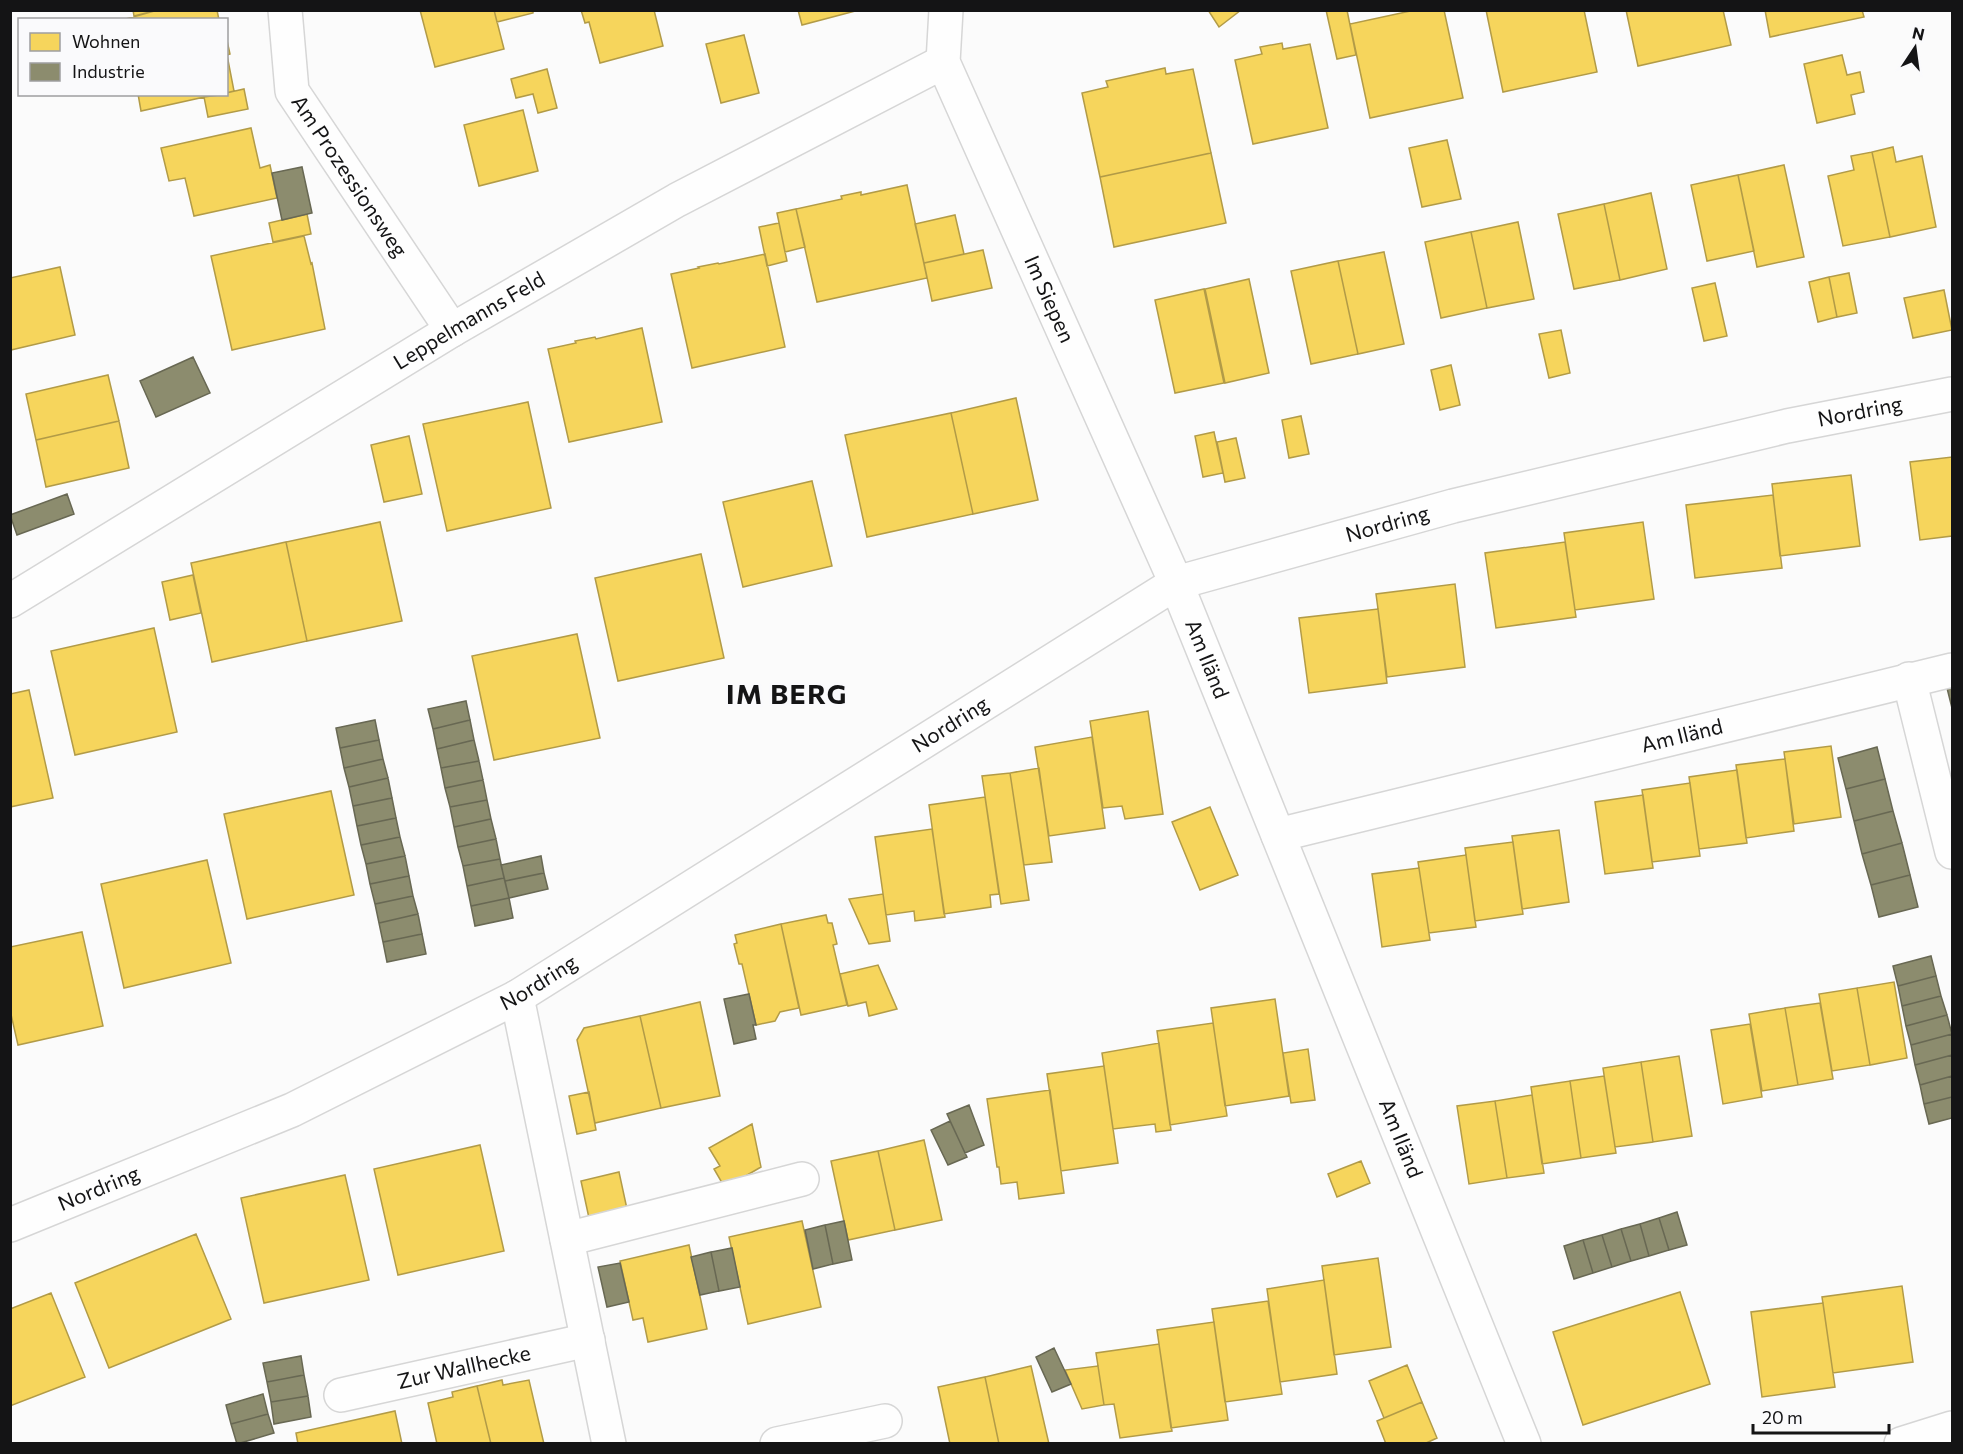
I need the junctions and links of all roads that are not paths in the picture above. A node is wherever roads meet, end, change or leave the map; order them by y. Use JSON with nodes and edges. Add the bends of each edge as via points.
{"nodes":[{"id":1,"x":285,"y":10,"type":"edge"},
{"id":2,"x":946,"y":10,"type":"edge"},
{"id":3,"x":943,"y":62,"type":"junction"},
{"id":4,"x":452,"y":330,"type":"junction"},
{"id":5,"x":1953,"y":394,"type":"edge"},
{"id":6,"x":1176,"y":583,"type":"junction"},
{"id":7,"x":10,"y":602,"type":"edge"},
{"id":8,"x":1953,"y":670,"type":"edge"},
{"id":9,"x":1909,"y":679,"type":"junction"},
{"id":10,"x":1278,"y":835,"type":"junction"},
{"id":11,"x":1953,"y":852,"type":"edge"},
{"id":12,"x":517,"y":997,"type":"junction"},
{"id":13,"x":802,"y":1179,"type":"dead end"},
{"id":14,"x":10,"y":1225,"type":"edge"},
{"id":15,"x":567,"y":1239,"type":"junction"},
{"id":16,"x":588,"y":1340,"type":"junction"},
{"id":17,"x":341,"y":1395,"type":"dead end"},
{"id":18,"x":885,"y":1421,"type":"dead end"},
{"id":19,"x":1953,"y":1428,"type":"edge"},
{"id":20,"x":609,"y":1443,"type":"edge"},
{"id":21,"x":777,"y":1443,"type":"edge"},
{"id":22,"x":1524,"y":1443,"type":"edge"},
{"id":23,"x":1901,"y":1443,"type":"edge"}],
"edges":[{"from":1,"to":4,"type":"street","name":"Am Prozessionsweg","via":[[292,91]]},
{"from":2,"to":3,"type":"street","name":"Im Siepen"},
{"from":3,"to":4,"type":"street","name":"Leppelmanns Feld","via":[[677,200]]},
{"from":3,"to":6,"type":"street","name":"Im Siepen"},
{"from":4,"to":7,"type":"street","name":"Leppelmanns Feld"},
{"from":5,"to":6,"type":"street","name":"Nordring","via":[[1787,426],[1453,506]]},
{"from":6,"to":10,"type":"street","name":"Am Iländ"},
{"from":6,"to":12,"type":"street","name":"Nordring"},
{"from":8,"to":9,"type":"street","name":"Am Iländ"},
{"from":9,"to":10,"type":"street","name":"Am Iländ"},
{"from":9,"to":11,"type":"street"},
{"from":10,"to":22,"type":"street","name":"Am Iländ"},
{"from":12,"to":14,"type":"street","name":"Nordring","via":[[292,1110]]},
{"from":12,"to":15,"type":"street"},
{"from":13,"to":15,"type":"street"},
{"from":15,"to":16,"type":"street"},
{"from":16,"to":17,"type":"street","name":"Zur Wallhecke"},
{"from":16,"to":20,"type":"street"},
{"from":18,"to":21,"type":"street"},
{"from":19,"to":23,"type":"street"}]}
